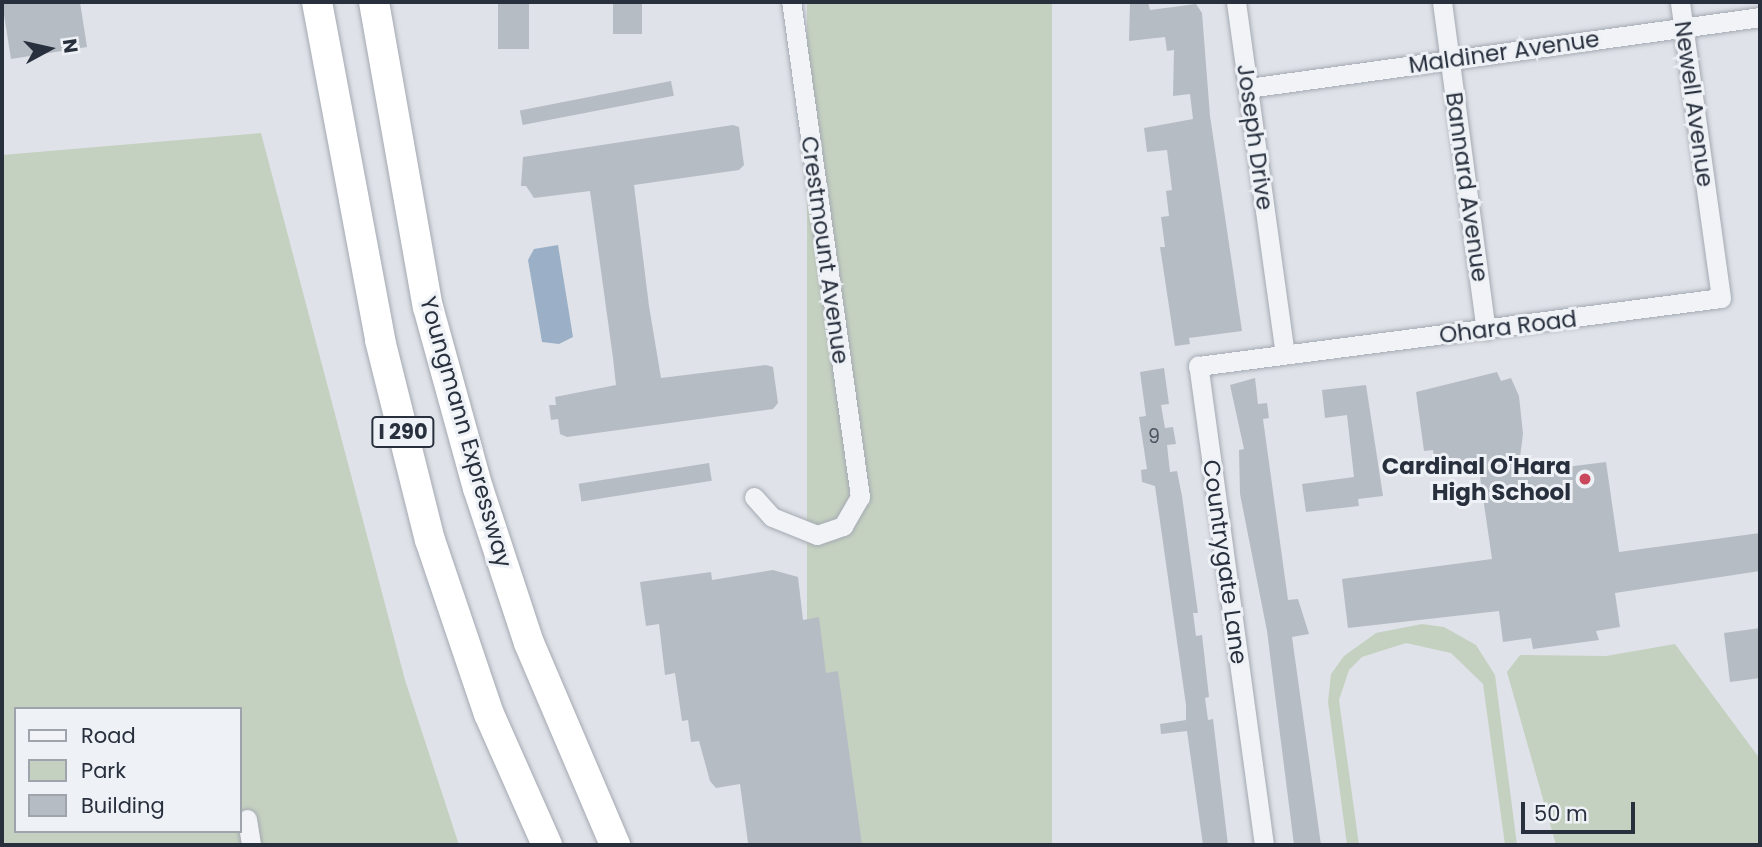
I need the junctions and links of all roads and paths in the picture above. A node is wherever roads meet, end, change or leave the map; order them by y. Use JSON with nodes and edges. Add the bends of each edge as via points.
{"nodes":[{"id":1,"x":317,"y":2,"type":"edge"},
{"id":2,"x":374,"y":2,"type":"edge"},
{"id":3,"x":791,"y":2,"type":"edge"},
{"id":4,"x":1236,"y":2,"type":"edge"},
{"id":5,"x":1442,"y":2,"type":"edge"},
{"id":6,"x":1680,"y":2,"type":"edge"},
{"id":7,"x":1760,"y":17,"type":"edge"},
{"id":8,"x":1683,"y":27,"type":"junction"},
{"id":9,"x":1450,"y":60,"type":"junction"},
{"id":10,"x":1248,"y":88,"type":"junction"},
{"id":11,"x":1709,"y":207,"type":"joint"},
{"id":12,"x":1486,"y":330,"type":"junction"},
{"id":13,"x":1286,"y":354,"type":"junction"},
{"id":14,"x":754,"y":497,"type":"dead end"},
{"id":15,"x":247,"y":819,"type":"dead end"},
{"id":16,"x":251,"y":845,"type":"edge"},
{"id":17,"x":547,"y":845,"type":"edge"},
{"id":18,"x":615,"y":845,"type":"edge"},
{"id":19,"x":1264,"y":845,"type":"edge"}],
"edges":[{"from":1,"to":17,"type":"highway","number":"I 290","via":[[380,340],[430,540],[489,714]]},
{"from":2,"to":18,"type":"highway","name":"Youngmann Expressway","number":"I 290","via":[[428,307],[478,488],[529,643]]},
{"from":3,"to":14,"type":"street","name":"Crestmount Avenue","via":[[860,497],[843,526],[817,535],[772,517]]},
{"from":4,"to":10,"type":"street","name":"Joseph Drive"},
{"from":5,"to":9,"type":"street","name":"Bannard Avenue"},
{"from":6,"to":8,"type":"street","name":"Newell Avenue"},
{"from":7,"to":8,"type":"street","name":"Maldiner Avenue"},
{"from":8,"to":9,"type":"street","name":"Maldiner Avenue"},
{"from":8,"to":11,"type":"street","name":"Newell Avenue"},
{"from":9,"to":10,"type":"street","name":"Maldiner Avenue"},
{"from":9,"to":12,"type":"street","name":"Bannard Avenue"},
{"from":10,"to":13,"type":"street","name":"Joseph Drive"},
{"from":11,"to":12,"type":"street","name":"Ohara Road","via":[[1721,298]]},
{"from":12,"to":13,"type":"street","name":"Ohara Road"},
{"from":13,"to":19,"type":"street","name":"Countrygate Lane","via":[[1198,366]]},
{"from":15,"to":16,"type":"street"}]}
